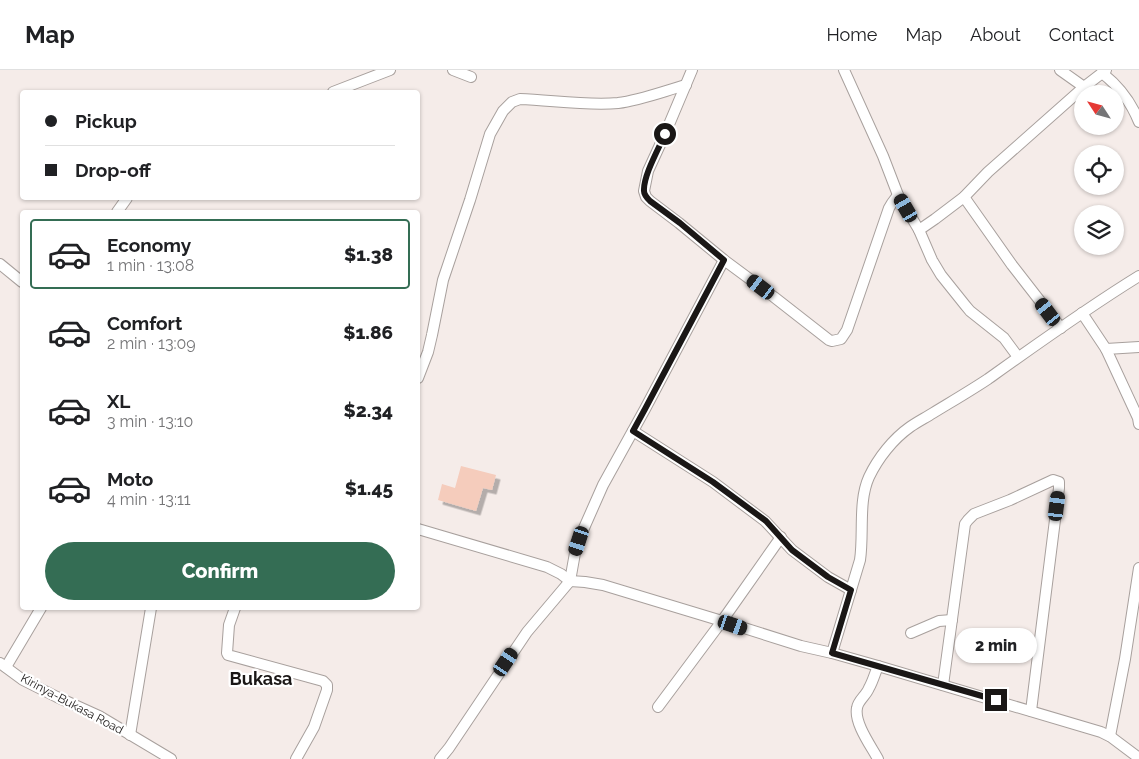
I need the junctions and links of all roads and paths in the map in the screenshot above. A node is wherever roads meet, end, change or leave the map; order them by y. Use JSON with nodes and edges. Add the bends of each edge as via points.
{"nodes":[{"id":1,"x":390,"y":70,"type":"edge"},
{"id":2,"x":453,"y":70,"type":"edge"},
{"id":3,"x":692,"y":70,"type":"edge"},
{"id":4,"x":844,"y":70,"type":"edge"},
{"id":5,"x":1060,"y":70,"type":"edge"},
{"id":6,"x":1105,"y":71,"type":"edge"},
{"id":7,"x":374,"y":73,"type":"edge"},
{"id":8,"x":471,"y":77,"type":"dead end"},
{"id":9,"x":686,"y":85,"type":"junction"},
{"id":10,"x":1081,"y":85,"type":"edge"},
{"id":11,"x":1087,"y":85,"type":"edge"},
{"id":12,"x":337,"y":90,"type":"edge"},
{"id":13,"x":1074,"y":96,"type":"edge"},
{"id":14,"x":1139,"y":122,"type":"edge"},
{"id":15,"x":898,"y":195,"type":"junction"},
{"id":16,"x":964,"y":197,"type":"junction"},
{"id":17,"x":919,"y":230,"type":"junction"},
{"id":18,"x":724,"y":260,"type":"junction"},
{"id":19,"x":0,"y":264,"type":"edge"},
{"id":20,"x":1139,"y":276,"type":"edge"},
{"id":21,"x":20,"y":280,"type":"edge"},
{"id":22,"x":1082,"y":314,"type":"junction"},
{"id":23,"x":1060,"y":328,"type":"junction"},
{"id":24,"x":1139,"y":347,"type":"edge"},
{"id":25,"x":1106,"y":349,"type":"junction"},
{"id":26,"x":1018,"y":357,"type":"junction"},
{"id":27,"x":420,"y":373,"type":"edge"},
{"id":28,"x":1139,"y":424,"type":"edge"},
{"id":29,"x":633,"y":431,"type":"junction"},
{"id":30,"x":420,"y":530,"type":"edge"},
{"id":31,"x":781,"y":537,"type":"junction"},
{"id":32,"x":1139,"y":568,"type":"edge"},
{"id":33,"x":570,"y":581,"type":"junction"},
{"id":34,"x":851,"y":590,"type":"junction"},
{"id":35,"x":40,"y":610,"type":"edge"},
{"id":36,"x":151,"y":610,"type":"edge"},
{"id":37,"x":234,"y":610,"type":"edge"},
{"id":38,"x":952,"y":620,"type":"junction"},
{"id":39,"x":722,"y":621,"type":"junction"},
{"id":40,"x":911,"y":633,"type":"dead end"},
{"id":41,"x":832,"y":653,"type":"junction"},
{"id":42,"x":3,"y":665,"type":"edge"},
{"id":43,"x":878,"y":666,"type":"junction"},
{"id":44,"x":943,"y":685,"type":"junction"},
{"id":45,"x":658,"y":707,"type":"dead end"},
{"id":46,"x":1030,"y":711,"type":"junction"},
{"id":47,"x":130,"y":735,"type":"junction"},
{"id":48,"x":1110,"y":736,"type":"junction"},
{"id":49,"x":1139,"y":758,"type":"edge"},
{"id":50,"x":171,"y":759,"type":"edge"},
{"id":51,"x":296,"y":759,"type":"edge"},
{"id":52,"x":440,"y":759,"type":"edge"},
{"id":53,"x":878,"y":759,"type":"edge"}],
"edges":[{"from":1,"to":7,"type":"street"},
{"from":2,"to":8,"type":"street"},
{"from":3,"to":9,"type":"street"},
{"from":4,"to":15,"type":"street"},
{"from":5,"to":10,"type":"street"},
{"from":6,"to":11,"type":"street"},
{"from":6,"to":14,"type":"street","via":[[1124,94]]},
{"from":7,"to":12,"type":"street"},
{"from":9,"to":18,"type":"street","via":[[648,171],[644,191],[650,201]]},
{"from":9,"to":27,"type":"street","via":[[618,103],[520,98],[503,111],[490,134],[443,280],[428,352]]},
{"from":13,"to":16,"type":"street"},
{"from":15,"to":17,"type":"street"},
{"from":15,"to":18,"type":"street","via":[[889,208],[846,330],[836,341],[829,340]]},
{"from":16,"to":17,"type":"street"},
{"from":16,"to":23,"type":"street"},
{"from":17,"to":26,"type":"street","via":[[941,275],[970,311],[1004,338]]},
{"from":18,"to":29,"type":"street"},
{"from":19,"to":21,"type":"street"},
{"from":20,"to":22,"type":"street"},
{"from":22,"to":23,"type":"street"},
{"from":22,"to":25,"type":"street"},
{"from":23,"to":26,"type":"street"},
{"from":24,"to":25,"type":"street"},
{"from":25,"to":28,"type":"street"},
{"from":26,"to":34,"type":"street","via":[[910,427],[884,453],[868,479],[863,500],[860,560]]},
{"from":29,"to":31,"type":"street","via":[[713,482],[766,521]]},
{"from":29,"to":33,"type":"street","via":[[584,528]]},
{"from":30,"to":33,"type":"street","via":[[547,568]]},
{"from":31,"to":34,"type":"street","via":[[792,550]]},
{"from":31,"to":39,"type":"street"},
{"from":32,"to":48,"type":"street"},
{"from":33,"to":39,"type":"street","via":[[603,585]]},
{"from":33,"to":52,"type":"street","via":[[526,632]]},
{"from":34,"to":41,"type":"street"},
{"from":35,"to":42,"type":"street"},
{"from":36,"to":47,"type":"street"},
{"from":37,"to":51,"type":"street","via":[[229,625],[228,655],[327,685],[314,726]]},
{"from":38,"to":40,"type":"street","via":[[939,621]]},
{"from":38,"to":44,"type":"street"},
{"from":38,"to":46,"type":"street","via":[[968,520],[974,514],[1057,481],[1059,488]]},
{"from":39,"to":41,"type":"street"},
{"from":39,"to":45,"type":"street"},
{"from":41,"to":43,"type":"street"},
{"from":42,"to":47,"type":"street","name":"Kirinya-Bukasa Road","via":[[23,680],[99,716]]},
{"from":43,"to":44,"type":"street"},
{"from":43,"to":53,"type":"street","via":[[869,690],[858,703],[857,714],[859,725]]},
{"from":44,"to":46,"type":"street"},
{"from":46,"to":48,"type":"street"},
{"from":47,"to":50,"type":"street","name":"Kirinya-Bukasa Road"},
{"from":48,"to":49,"type":"street"}]}
